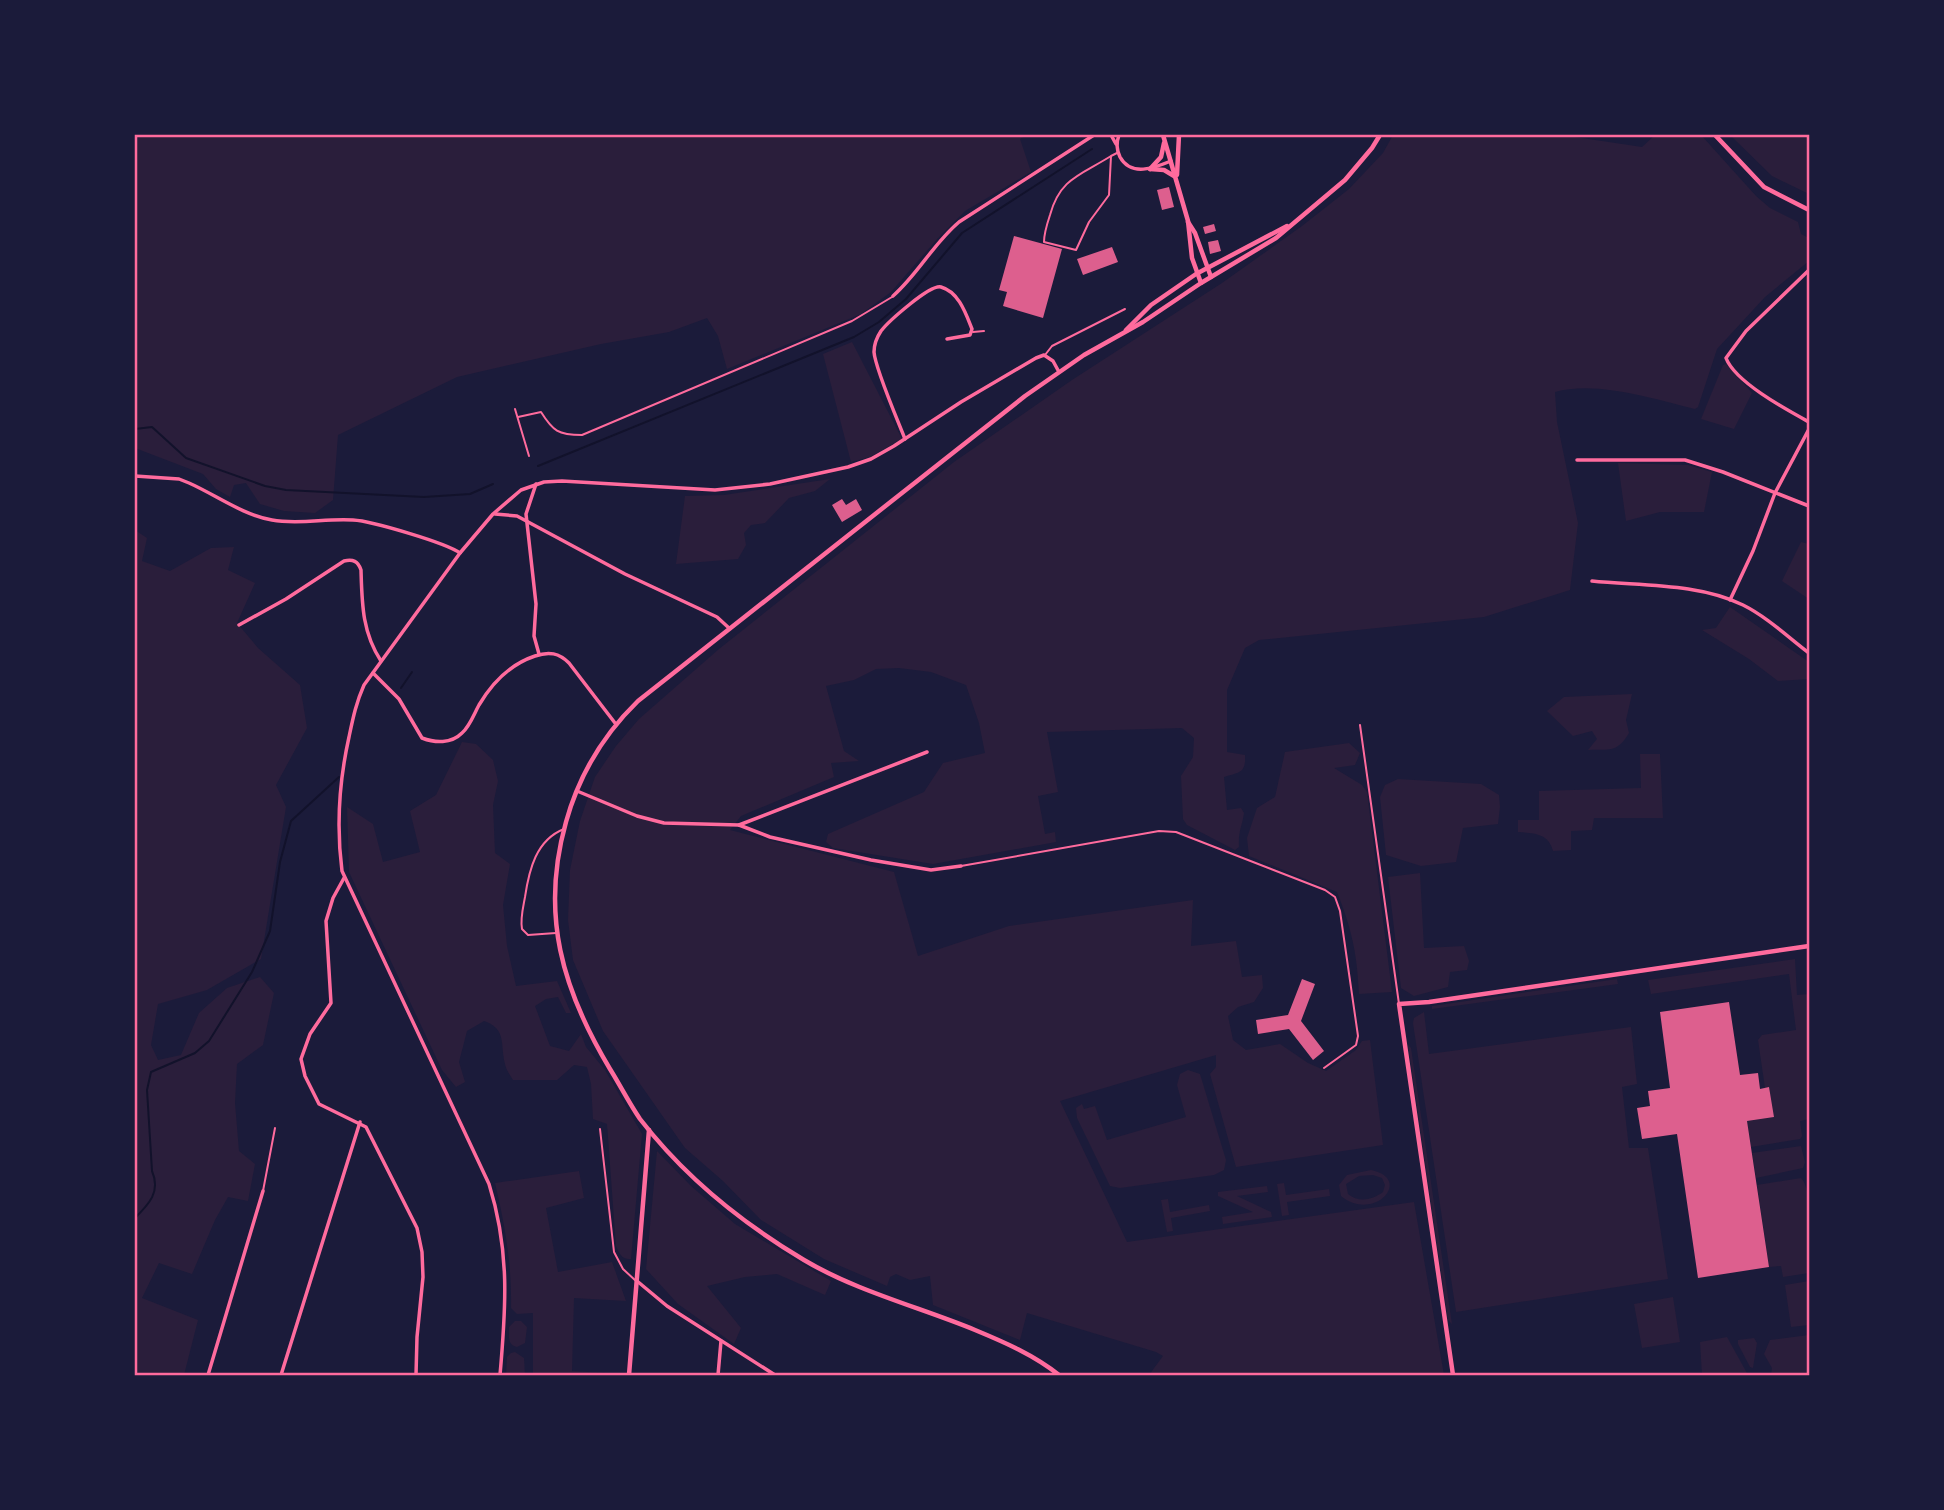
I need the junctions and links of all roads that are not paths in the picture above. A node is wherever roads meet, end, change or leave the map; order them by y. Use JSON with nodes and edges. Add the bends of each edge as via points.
{"nodes":[{"id":1,"x":1094,"y":135,"type":"edge"},
{"id":2,"x":1111,"y":135,"type":"edge"},
{"id":3,"x":1119,"y":135,"type":"edge"},
{"id":4,"x":1179,"y":135,"type":"edge"},
{"id":5,"x":1380,"y":135,"type":"edge"},
{"id":6,"x":1715,"y":135,"type":"edge"},
{"id":7,"x":1164,"y":137,"type":"edge"},
{"id":8,"x":1116,"y":144,"type":"junction"},
{"id":9,"x":1118,"y":153,"type":"junction"},
{"id":10,"x":1111,"y":156,"type":"junction"},
{"id":11,"x":1171,"y":162,"type":"junction"},
{"id":12,"x":1150,"y":169,"type":"junction"},
{"id":13,"x":1177,"y":180,"type":"junction"},
{"id":14,"x":1809,"y":210,"type":"edge"},
{"id":15,"x":1188,"y":221,"type":"junction"},
{"id":16,"x":1291,"y":225,"type":"junction"},
{"id":17,"x":1207,"y":268,"type":"junction"},
{"id":18,"x":1809,"y":270,"type":"edge"},
{"id":19,"x":1196,"y":274,"type":"junction"},
{"id":20,"x":1211,"y":277,"type":"junction"},
{"id":21,"x":1201,"y":283,"type":"junction"},
{"id":22,"x":893,"y":296,"type":"joint"},
{"id":23,"x":1125,"y":309,"type":"dead end"},
{"id":24,"x":1126,"y":330,"type":"junction"},
{"id":25,"x":984,"y":331,"type":"dead end"},
{"id":26,"x":972,"y":332,"type":"junction"},
{"id":27,"x":947,"y":339,"type":"dead end"},
{"id":28,"x":1044,"y":355,"type":"junction"},
{"id":29,"x":1059,"y":372,"type":"junction"},
{"id":30,"x":515,"y":409,"type":"dead end"},
{"id":31,"x":517,"y":417,"type":"junction"},
{"id":32,"x":1809,"y":422,"type":"edge"},
{"id":33,"x":1809,"y":429,"type":"edge"},
{"id":34,"x":905,"y":439,"type":"junction"},
{"id":35,"x":529,"y":456,"type":"dead end"},
{"id":36,"x":1577,"y":460,"type":"dead end"},
{"id":37,"x":135,"y":476,"type":"edge"},
{"id":38,"x":536,"y":484,"type":"junction"},
{"id":39,"x":1774,"y":493,"type":"junction"},
{"id":40,"x":1809,"y":506,"type":"edge"},
{"id":41,"x":493,"y":514,"type":"junction"},
{"id":42,"x":527,"y":523,"type":"junction"},
{"id":43,"x":460,"y":553,"type":"junction"},
{"id":44,"x":1592,"y":582,"type":"dead end"},
{"id":45,"x":1730,"y":600,"type":"junction"},
{"id":46,"x":239,"y":625,"type":"dead end"},
{"id":47,"x":729,"y":628,"type":"junction"},
{"id":48,"x":1809,"y":653,"type":"edge"},
{"id":49,"x":539,"y":654,"type":"junction"},
{"id":50,"x":381,"y":661,"type":"junction"},
{"id":51,"x":372,"y":673,"type":"junction"},
{"id":52,"x":615,"y":723,"type":"junction"},
{"id":53,"x":1360,"y":725,"type":"dead end"},
{"id":54,"x":927,"y":752,"type":"dead end"},
{"id":55,"x":577,"y":791,"type":"junction"},
{"id":56,"x":739,"y":825,"type":"junction"},
{"id":57,"x":564,"y":829,"type":"junction"},
{"id":58,"x":961,"y":866,"type":"joint"},
{"id":59,"x":344,"y":878,"type":"junction"},
{"id":60,"x":557,"y":933,"type":"junction"},
{"id":61,"x":1809,"y":946,"type":"edge"},
{"id":62,"x":1399,"y":1004,"type":"junction"},
{"id":63,"x":1325,"y":1068,"type":"dead end"},
{"id":64,"x":360,"y":1122,"type":"junction"},
{"id":65,"x":275,"y":1128,"type":"dead end"},
{"id":66,"x":600,"y":1129,"type":"dead end"},
{"id":67,"x":649,"y":1129,"type":"junction"},
{"id":68,"x":263,"y":1191,"type":"joint"},
{"id":69,"x":637,"y":1281,"type":"junction"},
{"id":70,"x":721,"y":1341,"type":"junction"},
{"id":71,"x":208,"y":1375,"type":"edge"},
{"id":72,"x":281,"y":1375,"type":"edge"},
{"id":73,"x":416,"y":1375,"type":"edge"},
{"id":74,"x":500,"y":1375,"type":"edge"},
{"id":75,"x":629,"y":1375,"type":"edge"},
{"id":76,"x":718,"y":1375,"type":"edge"},
{"id":77,"x":775,"y":1375,"type":"edge"},
{"id":78,"x":1059,"y":1375,"type":"edge"},
{"id":79,"x":1452,"y":1375,"type":"edge"}],
"edges":[{"from":1,"to":22,"type":"street","via":[[959,222]]},
{"from":2,"to":8,"type":"street"},
{"from":3,"to":8,"type":"street"},
{"from":4,"to":13,"type":"main road"},
{"from":5,"to":16,"type":"main road","via":[[1345,180]]},
{"from":6,"to":14,"type":"main road","via":[[1764,187]]},
{"from":7,"to":11,"type":"main road"},
{"from":7,"to":12,"type":"main road","via":[[1162,154]]},
{"from":8,"to":9,"type":"street"},
{"from":9,"to":10,"type":"lane"},
{"from":9,"to":12,"type":"street","via":[[1129,167]]},
{"from":10,"to":10,"type":"lane","via":[[1108,195],[1076,250],[1044,242],[1059,191]]},
{"from":11,"to":12,"type":"street"},
{"from":11,"to":13,"type":"main road"},
{"from":12,"to":13,"type":"main road","via":[[1167,171]]},
{"from":13,"to":15,"type":"main road"},
{"from":15,"to":17,"type":"main road"},
{"from":15,"to":19,"type":"main road"},
{"from":16,"to":17,"type":"main road"},
{"from":16,"to":20,"type":"main road"},
{"from":17,"to":19,"type":"main road"},
{"from":17,"to":20,"type":"main road"},
{"from":18,"to":32,"type":"street","via":[[1760,316],[1726,358],[1762,394]]},
{"from":19,"to":21,"type":"main road"},
{"from":19,"to":24,"type":"main road","via":[[1151,305]]},
{"from":20,"to":21,"type":"main road"},
{"from":21,"to":24,"type":"main road"},
{"from":22,"to":31,"type":"lane","via":[[852,321],[582,435],[554,429],[541,412]]},
{"from":23,"to":28,"type":"lane","via":[[1052,346]]},
{"from":24,"to":29,"type":"main road"},
{"from":25,"to":26,"type":"lane"},
{"from":26,"to":27,"type":"street"},
{"from":26,"to":34,"type":"street","via":[[961,305],[940,286],[879,333],[875,357]]},
{"from":28,"to":29,"type":"street"},
{"from":28,"to":34,"type":"street"},
{"from":29,"to":47,"type":"main road"},
{"from":30,"to":31,"type":"lane"},
{"from":31,"to":35,"type":"lane"},
{"from":33,"to":39,"type":"street"},
{"from":34,"to":38,"type":"street","via":[[848,467],[770,484],[694,490],[562,481]]},
{"from":36,"to":39,"type":"street","via":[[1685,460]]},
{"from":37,"to":43,"type":"street","via":[[189,483],[267,519],[362,521]]},
{"from":38,"to":41,"type":"street","via":[[521,490]]},
{"from":38,"to":42,"type":"street","via":[[527,507]]},
{"from":39,"to":40,"type":"street"},
{"from":39,"to":45,"type":"street"},
{"from":41,"to":42,"type":"street","via":[[514,515]]},
{"from":41,"to":43,"type":"street"},
{"from":42,"to":47,"type":"street","via":[[717,617]]},
{"from":42,"to":49,"type":"street"},
{"from":43,"to":50,"type":"street"},
{"from":44,"to":45,"type":"street","via":[[1693,591]]},
{"from":45,"to":48,"type":"street","via":[[1750,609]]},
{"from":46,"to":50,"type":"street","via":[[350,559],[362,570],[363,617]]},
{"from":47,"to":52,"type":"main road"},
{"from":49,"to":51,"type":"street","via":[[512,666],[481,701],[465,730],[448,741],[419,735],[399,699]]},
{"from":49,"to":52,"type":"street","via":[[563,657]]},
{"from":50,"to":51,"type":"street"},
{"from":51,"to":59,"type":"street","via":[[353,711],[339,785]]},
{"from":52,"to":55,"type":"main road"},
{"from":53,"to":62,"type":"lane"},
{"from":54,"to":56,"type":"street"},
{"from":55,"to":56,"type":"street","via":[[664,823]]},
{"from":55,"to":57,"type":"main road"},
{"from":56,"to":58,"type":"street","via":[[770,837],[871,860],[931,870]]},
{"from":57,"to":60,"type":"main road","via":[[554,888]]},
{"from":57,"to":60,"type":"lane","via":[[549,838],[535,858],[521,921],[528,934]]},
{"from":58,"to":63,"type":"lane","via":[[1147,833],[1176,832],[1325,890],[1335,897],[1340,911],[1358,1036],[1356,1045]]},
{"from":59,"to":64,"type":"street","via":[[326,921],[331,1003],[310,1034],[301,1059],[319,1104]]},
{"from":59,"to":74,"type":"street","via":[[489,1185],[507,1280]]},
{"from":60,"to":67,"type":"main road","via":[[565,976],[589,1034]]},
{"from":61,"to":62,"type":"main road"},
{"from":62,"to":79,"type":"main road"},
{"from":64,"to":72,"type":"street"},
{"from":64,"to":73,"type":"street","via":[[369,1131],[420,1240],[423,1277]]},
{"from":65,"to":68,"type":"lane"},
{"from":66,"to":69,"type":"lane","via":[[614,1252],[623,1269]]},
{"from":67,"to":69,"type":"main road"},
{"from":67,"to":78,"type":"main road","via":[[708,1192],[799,1257],[1006,1343]]},
{"from":68,"to":71,"type":"street"},
{"from":69,"to":70,"type":"street"},
{"from":69,"to":75,"type":"main road"},
{"from":70,"to":76,"type":"street"},
{"from":70,"to":77,"type":"street"}]}
